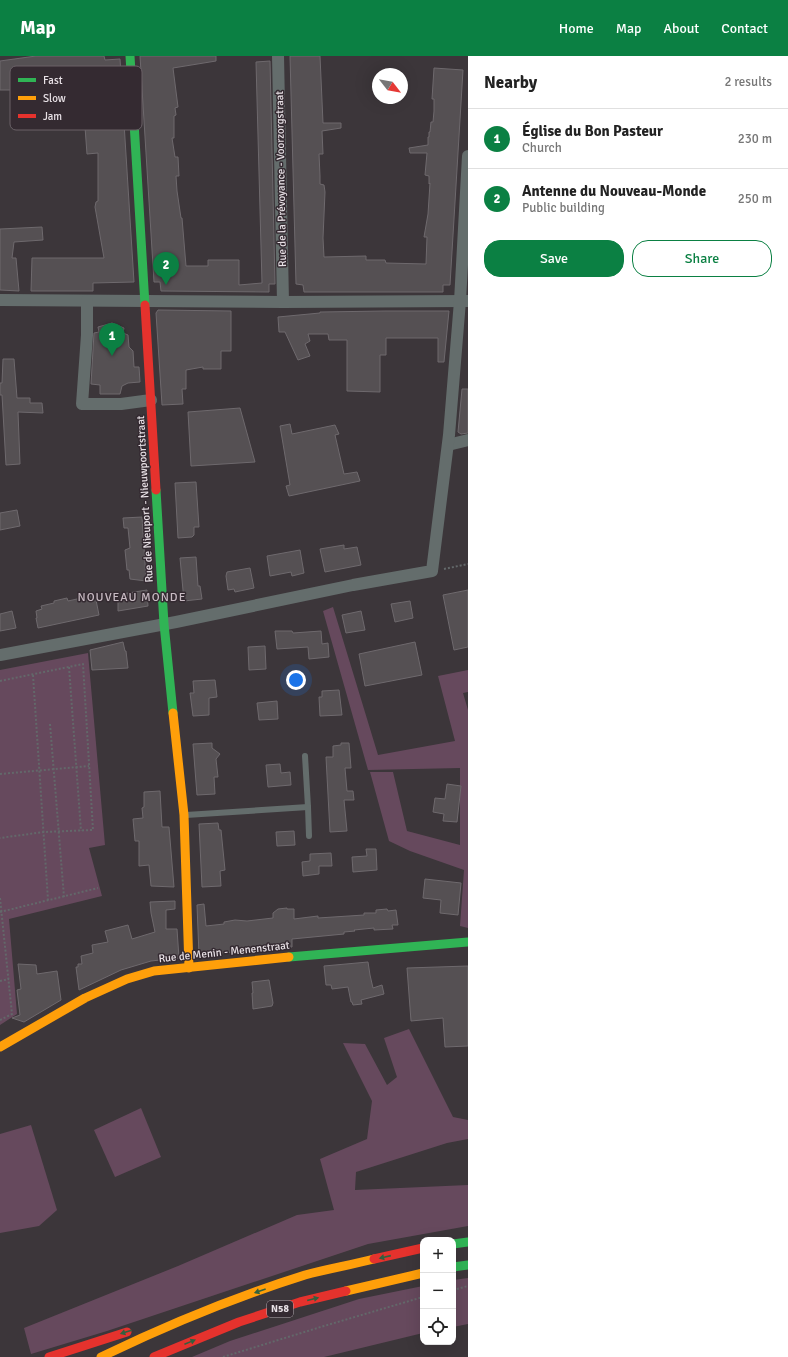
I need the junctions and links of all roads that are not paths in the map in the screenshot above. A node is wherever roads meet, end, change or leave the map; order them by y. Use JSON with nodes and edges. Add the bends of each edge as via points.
{"nodes":[{"id":1,"x":130,"y":56,"type":"edge"},
{"id":2,"x":278,"y":56,"type":"edge"},
{"id":3,"x":131,"y":66,"type":"edge"},
{"id":4,"x":134,"y":130,"type":"edge"},
{"id":5,"x":468,"y":156,"type":"edge"},
{"id":6,"x":0,"y":300,"type":"edge"},
{"id":7,"x":87,"y":300,"type":"junction"},
{"id":8,"x":464,"y":301,"type":"edge"},
{"id":9,"x":144,"y":302,"type":"junction"},
{"id":10,"x":283,"y":302,"type":"junction"},
{"id":11,"x":151,"y":400,"type":"junction"},
{"id":12,"x":468,"y":440,"type":"edge"},
{"id":13,"x":448,"y":444,"type":"junction"},
{"id":14,"x":164,"y":624,"type":"junction"},
{"id":15,"x":0,"y":655,"type":"edge"},
{"id":16,"x":305,"y":756,"type":"dead end"},
{"id":17,"x":308,"y":807,"type":"junction"},
{"id":18,"x":184,"y":815,"type":"junction"},
{"id":19,"x":309,"y":836,"type":"dead end"},
{"id":20,"x":468,"y":942,"type":"edge"},
{"id":21,"x":189,"y":968,"type":"junction"},
{"id":22,"x":0,"y":1047,"type":"edge"},
{"id":23,"x":468,"y":1242,"type":"edge"},
{"id":24,"x":456,"y":1244,"type":"edge"},
{"id":25,"x":420,"y":1249,"type":"edge"},
{"id":26,"x":468,"y":1265,"type":"edge"},
{"id":27,"x":456,"y":1267,"type":"edge"},
{"id":28,"x":420,"y":1273,"type":"edge"},
{"id":29,"x":230,"y":1301,"type":"junction"},
{"id":30,"x":147,"y":1326,"type":"dead end"},
{"id":31,"x":132,"y":1330,"type":"dead end"},
{"id":32,"x":49,"y":1357,"type":"edge"},
{"id":33,"x":101,"y":1357,"type":"edge"},
{"id":34,"x":154,"y":1357,"type":"edge"}],
"edges":[{"from":1,"to":3,"type":"main road","name":"Rue de Nieuport - Nieuwpoortstraat"},
{"from":2,"to":10,"type":"street","name":"Rue de la Prévoyance - Voorzorgstraat"},
{"from":4,"to":9,"type":"main road","name":"Rue de Nieuport - Nieuwpoortstraat"},
{"from":5,"to":8,"type":"street"},
{"from":6,"to":7,"type":"street"},
{"from":7,"to":9,"type":"street"},
{"from":7,"to":11,"type":"street","via":[[82,404],[121,404]]},
{"from":8,"to":10,"type":"street"},
{"from":8,"to":13,"type":"street"},
{"from":9,"to":10,"type":"street"},
{"from":9,"to":11,"type":"main road","name":"Rue de Nieuport - Nieuwpoortstraat"},
{"from":11,"to":14,"type":"main road","name":"Rue de Nieuport - Nieuwpoortstraat"},
{"from":12,"to":13,"type":"street"},
{"from":13,"to":14,"type":"street","via":[[432,571]]},
{"from":14,"to":15,"type":"street"},
{"from":14,"to":18,"type":"main road","name":"Rue de Nieuport - Nieuwpoortstraat"},
{"from":16,"to":17,"type":"lane"},
{"from":17,"to":18,"type":"lane"},
{"from":17,"to":19,"type":"lane"},
{"from":18,"to":21,"type":"main road","name":"Rue de Nieuport - Nieuwpoortstraat"},
{"from":20,"to":21,"type":"main road","name":"Rue de Menin - Menenstraat"},
{"from":21,"to":22,"type":"main road","name":"Rue de Menin - Menenstraat","via":[[154,971],[127,979],[85,998]]},
{"from":23,"to":24,"type":"main road"},
{"from":25,"to":29,"type":"main road","number":"N58","one_way":true,"via":[[306,1276]]},
{"from":26,"to":27,"type":"main road"},
{"from":34,"to":28,"type":"main road","number":"N58","one_way":true,"via":[[239,1322],[300,1302]]},
{"from":29,"to":30,"type":"main road"},
{"from":29,"to":33,"type":"main road","number":"N58","via":[[150,1333]]},
{"from":31,"to":32,"type":"main road","one_way":true}]}
